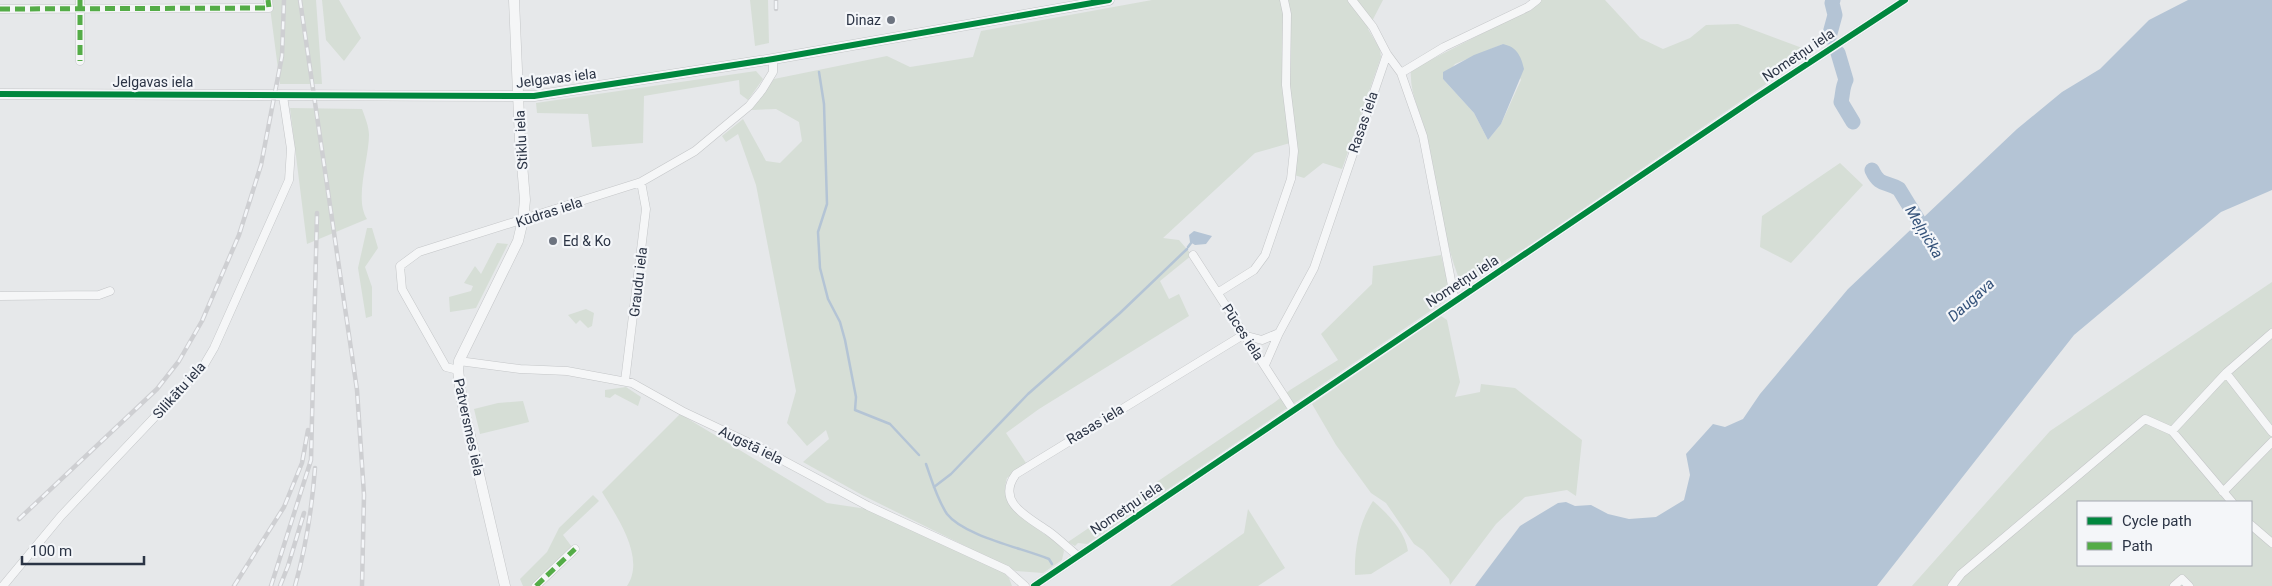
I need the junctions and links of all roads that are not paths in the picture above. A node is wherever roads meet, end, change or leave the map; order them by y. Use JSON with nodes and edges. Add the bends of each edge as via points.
{"nodes":[{"id":1,"x":80,"y":0,"type":"edge"},
{"id":2,"x":514,"y":0,"type":"edge"},
{"id":3,"x":1109,"y":0,"type":"edge"},
{"id":4,"x":1284,"y":0,"type":"edge"},
{"id":5,"x":1352,"y":0,"type":"edge"},
{"id":6,"x":1537,"y":0,"type":"edge"},
{"id":7,"x":1905,"y":0,"type":"edge"},
{"id":8,"x":268,"y":4,"type":"edge"},
{"id":9,"x":1896,"y":4,"type":"edge"},
{"id":10,"x":0,"y":9,"type":"edge"},
{"id":11,"x":80,"y":10,"type":"junction"},
{"id":12,"x":1388,"y":54,"type":"junction"},
{"id":13,"x":772,"y":60,"type":"junction"},
{"id":14,"x":80,"y":61,"type":"dead end"},
{"id":15,"x":1401,"y":73,"type":"junction"},
{"id":16,"x":0,"y":94,"type":"edge"},
{"id":17,"x":519,"y":95,"type":"junction"},
{"id":18,"x":283,"y":96,"type":"junction"},
{"id":19,"x":641,"y":182,"type":"junction"},
{"id":20,"x":523,"y":220,"type":"junction"},
{"id":21,"x":1193,"y":255,"type":"dead end"},
{"id":22,"x":110,"y":291,"type":"dead end"},
{"id":23,"x":1219,"y":292,"type":"junction"},
{"id":24,"x":0,"y":296,"type":"edge"},
{"id":25,"x":1455,"y":301,"type":"junction"},
{"id":26,"x":1279,"y":333,"type":"junction"},
{"id":27,"x":2272,"y":333,"type":"edge"},
{"id":28,"x":1243,"y":335,"type":"junction"},
{"id":29,"x":1265,"y":365,"type":"junction"},
{"id":30,"x":459,"y":366,"type":"junction"},
{"id":31,"x":2226,"y":373,"type":"junction"},
{"id":32,"x":626,"y":382,"type":"junction"},
{"id":33,"x":1293,"y":410,"type":"junction"},
{"id":34,"x":2172,"y":431,"type":"junction"},
{"id":35,"x":2272,"y":432,"type":"edge"},
{"id":36,"x":2272,"y":442,"type":"edge"},
{"id":37,"x":2223,"y":492,"type":"junction"},
{"id":38,"x":2231,"y":501,"type":"edge"},
{"id":39,"x":2252,"y":525,"type":"edge"},
{"id":40,"x":2272,"y":543,"type":"edge"},
{"id":41,"x":575,"y":549,"type":"dead end"},
{"id":42,"x":1078,"y":556,"type":"junction"},
{"id":43,"x":3,"y":586,"type":"edge"},
{"id":44,"x":505,"y":586,"type":"edge"},
{"id":45,"x":536,"y":586,"type":"edge"},
{"id":46,"x":1025,"y":586,"type":"edge"},
{"id":47,"x":1034,"y":586,"type":"edge"},
{"id":48,"x":1952,"y":586,"type":"edge"},
{"id":49,"x":2174,"y":586,"type":"edge"},
{"id":50,"x":2189,"y":586,"type":"edge"}],
"edges":[{"from":1,"to":11,"type":"street"},
{"from":2,"to":17,"type":"street","name":"Stiklu iela"},
{"from":3,"to":13,"type":"street","name":"Jelgavas iela"},
{"from":4,"to":23,"type":"street","via":[[1288,14],[1286,85],[1294,151],[1291,179],[1265,255],[1254,270]]},
{"from":5,"to":12,"type":"street"},
{"from":6,"to":15,"type":"street","via":[[1444,47]]},
{"from":7,"to":9,"type":"street","name":"Nometņu iela"},
{"from":8,"to":11,"type":"street"},
{"from":9,"to":25,"type":"street","name":"Nometņu iela"},
{"from":10,"to":11,"type":"street"},
{"from":11,"to":14,"type":"street"},
{"from":12,"to":15,"type":"street"},
{"from":12,"to":26,"type":"street","name":"Rasas iela","via":[[1314,268]]},
{"from":13,"to":17,"type":"street","name":"Jelgavas iela","via":[[534,96]]},
{"from":13,"to":19,"type":"street","name":"Kūdras iela","via":[[773,72],[749,106],[695,151]]},
{"from":15,"to":25,"type":"street","via":[[1423,136]]},
{"from":16,"to":18,"type":"street","name":"Jelgavas iela"},
{"from":17,"to":18,"type":"street","name":"Jelgavas iela"},
{"from":17,"to":20,"type":"street","name":"Stiklu iela","via":[[525,200]]},
{"from":18,"to":43,"type":"street","name":"Silikātu iela","via":[[290,149],[289,180],[214,348],[204,365],[61,516]]},
{"from":19,"to":20,"type":"street","name":"Kūdras iela"},
{"from":19,"to":32,"type":"street","name":"Graudu iela","via":[[646,210]]},
{"from":20,"to":30,"type":"street","name":"Patversmes iela","via":[[518,241]]},
{"from":20,"to":30,"type":"street","name":"Kūdras iela","via":[[420,252],[400,266],[402,289],[446,367]]},
{"from":21,"to":23,"type":"street","name":"Pūces iela"},
{"from":22,"to":24,"type":"street"},
{"from":23,"to":28,"type":"street","name":"Pūces iela"},
{"from":25,"to":33,"type":"street","name":"Nometņu iela"},
{"from":26,"to":28,"type":"street","via":[[1262,340]]},
{"from":26,"to":29,"type":"street","name":"Rasas iela"},
{"from":27,"to":31,"type":"street"},
{"from":28,"to":29,"type":"street","name":"Pūces iela"},
{"from":28,"to":42,"type":"street","name":"Rasas iela","via":[[1016,474],[1008,484],[1008,494],[1015,506]]},
{"from":29,"to":33,"type":"street","name":"Pūces iela"},
{"from":30,"to":32,"type":"street","name":"Augstā iela","via":[[567,371]]},
{"from":30,"to":44,"type":"street","name":"Patversmes iela","via":[[462,401]]},
{"from":31,"to":34,"type":"street"},
{"from":31,"to":35,"type":"street"},
{"from":32,"to":46,"type":"street","name":"Augstā iela","via":[[645,388],[682,411],[758,447],[868,506],[1007,570]]},
{"from":33,"to":42,"type":"street","name":"Nometņu iela"},
{"from":34,"to":37,"type":"street"},
{"from":34,"to":48,"type":"street","via":[[2145,419],[1961,574]]},
{"from":36,"to":37,"type":"street"},
{"from":37,"to":38,"type":"street"},
{"from":39,"to":40,"type":"street"},
{"from":41,"to":45,"type":"street"},
{"from":42,"to":47,"type":"street","name":"Nometņu iela"},
{"from":49,"to":50,"type":"street","via":[[2182,579]]}]}
